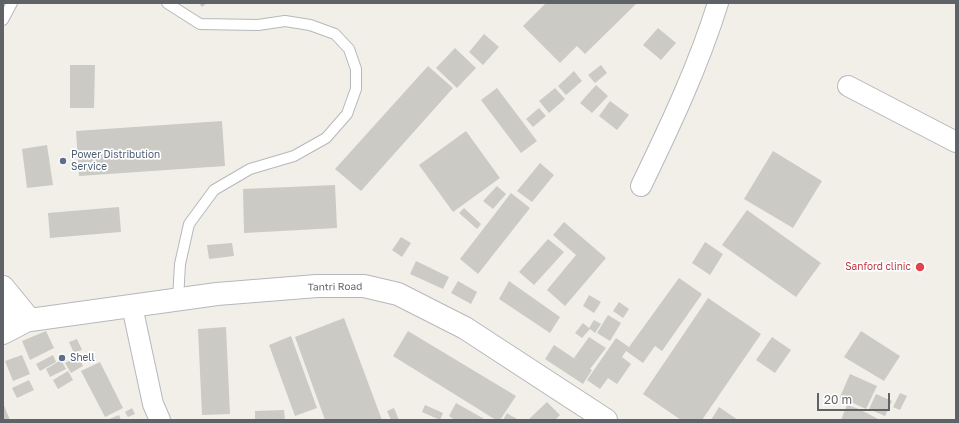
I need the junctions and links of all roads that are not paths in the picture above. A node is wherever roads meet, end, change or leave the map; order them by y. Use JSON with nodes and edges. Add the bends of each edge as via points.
{"nodes":[{"id":1,"x":12,"y":3,"type":"edge"},
{"id":2,"x":167,"y":3,"type":"edge"},
{"id":3,"x":718,"y":3,"type":"edge"},
{"id":4,"x":3,"y":20,"type":"edge"},
{"id":5,"x":848,"y":86,"type":"dead end"},
{"id":6,"x":956,"y":142,"type":"edge"},
{"id":7,"x":641,"y":186,"type":"dead end"},
{"id":8,"x":3,"y":287,"type":"edge"},
{"id":9,"x":178,"y":299,"type":"junction"},
{"id":10,"x":132,"y":306,"type":"junction"},
{"id":11,"x":3,"y":315,"type":"edge"},
{"id":12,"x":30,"y":320,"type":"junction"},
{"id":13,"x":3,"y":334,"type":"edge"},
{"id":14,"x":160,"y":420,"type":"edge"},
{"id":15,"x":606,"y":420,"type":"edge"}],
"edges":[{"from":1,"to":4,"type":"lane"},
{"from":2,"to":9,"type":"lane","via":[[200,24],[258,25],[286,21],[310,25],[336,34],[349,49],[356,69],[356,89],[348,114],[326,138],[294,156],[250,169],[214,190],[189,224],[180,264]]},
{"from":3,"to":7,"type":"street","via":[[705,46]]},
{"from":5,"to":6,"type":"street"},
{"from":8,"to":12,"type":"street"},
{"from":9,"to":10,"type":"street","name":"Tantri Road"},
{"from":9,"to":15,"type":"street","name":"Tantri Road","via":[[317,286],[364,286],[398,294],[465,328]]},
{"from":10,"to":12,"type":"street","name":"Tantri Road"},
{"from":10,"to":14,"type":"street","via":[[153,404]]},
{"from":11,"to":12,"type":"street","name":"Tantri Road"},
{"from":12,"to":13,"type":"street"}]}
